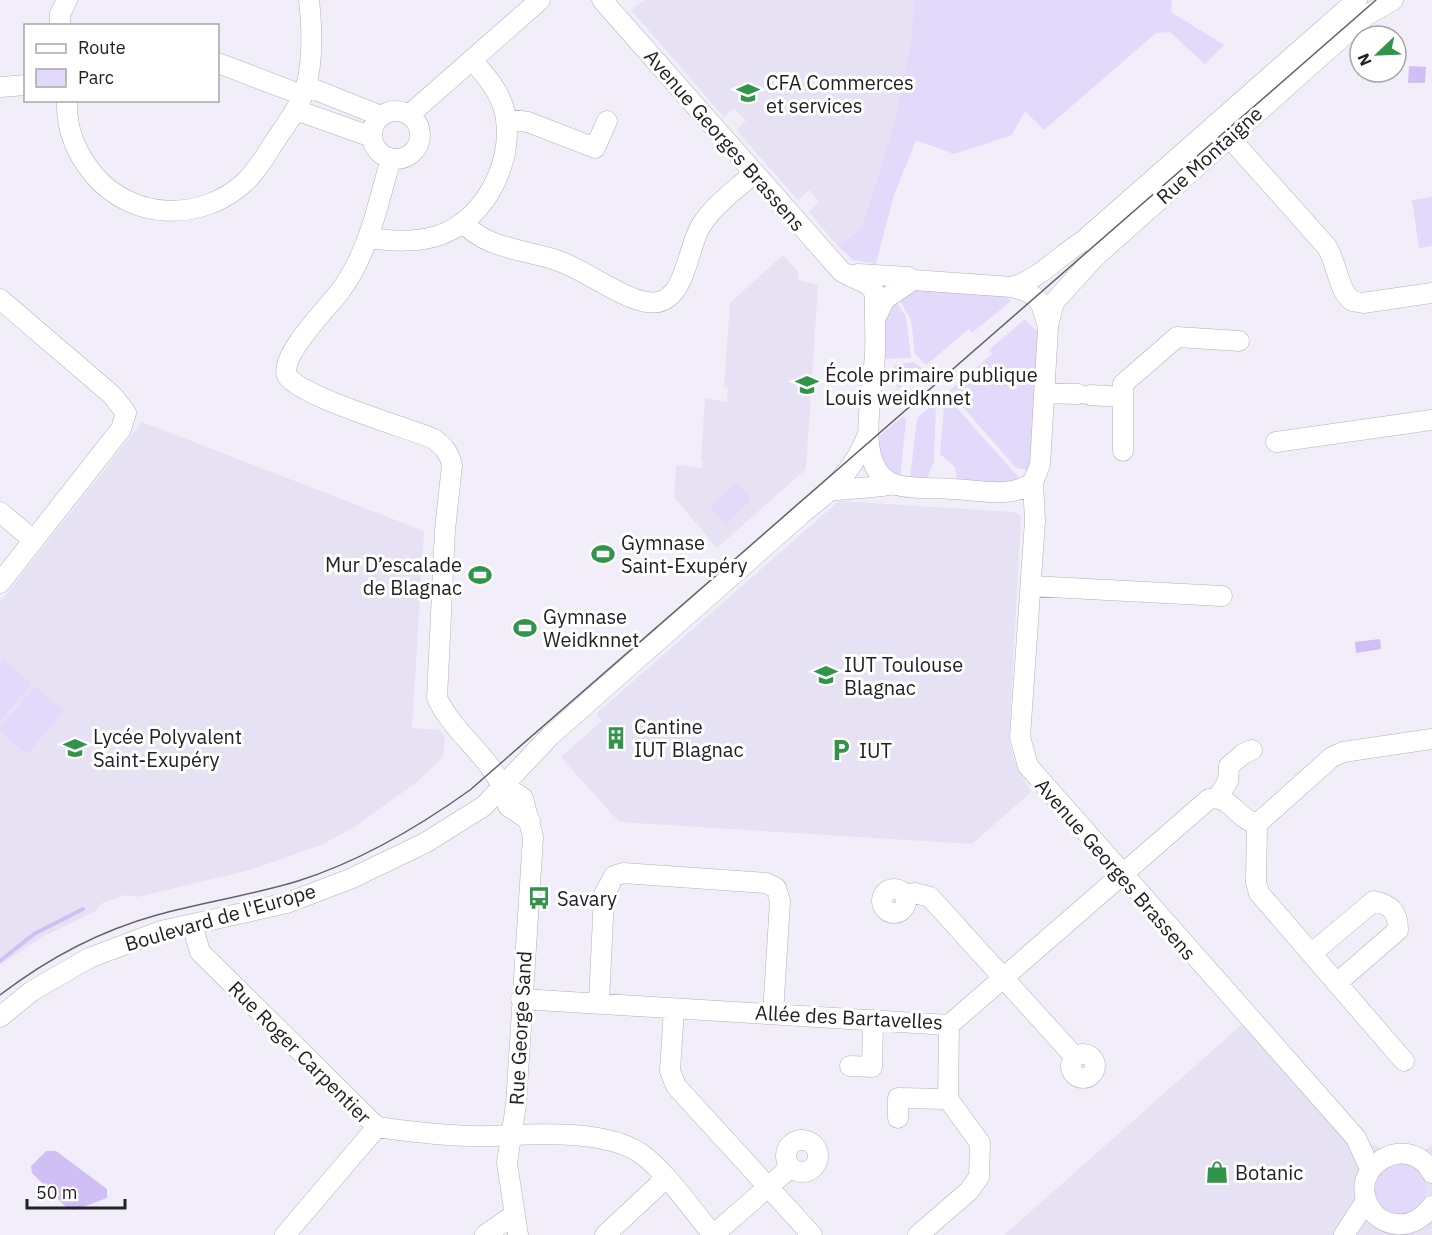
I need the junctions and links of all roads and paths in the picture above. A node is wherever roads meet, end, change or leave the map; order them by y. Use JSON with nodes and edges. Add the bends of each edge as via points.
{"nodes":[{"id":1,"x":67,"y":0,"type":"edge"},
{"id":2,"x":309,"y":0,"type":"edge"},
{"id":3,"x":540,"y":0,"type":"edge"},
{"id":4,"x":602,"y":0,"type":"edge"},
{"id":5,"x":1357,"y":0,"type":"edge"},
{"id":6,"x":1393,"y":0,"type":"edge"},
{"id":7,"x":60,"y":24,"type":"edge"},
{"id":8,"x":473,"y":61,"type":"junction"},
{"id":9,"x":219,"y":63,"type":"edge"},
{"id":10,"x":24,"y":85,"type":"edge"},
{"id":11,"x":0,"y":87,"type":"edge"},
{"id":12,"x":302,"y":97,"type":"junction"},
{"id":13,"x":66,"y":102,"type":"edge"},
{"id":14,"x":409,"y":115,"type":"junction"},
{"id":15,"x":381,"y":116,"type":"junction"},
{"id":16,"x":506,"y":120,"type":"junction"},
{"id":17,"x":607,"y":121,"type":"dead end"},
{"id":18,"x":372,"y":137,"type":"junction"},
{"id":19,"x":1229,"y":137,"type":"junction"},
{"id":20,"x":390,"y":158,"type":"junction"},
{"id":21,"x":754,"y":173,"type":"junction"},
{"id":22,"x":463,"y":222,"type":"junction"},
{"id":23,"x":368,"y":238,"type":"junction"},
{"id":24,"x":855,"y":278,"type":"junction"},
{"id":25,"x":913,"y":280,"type":"junction"},
{"id":26,"x":1012,"y":287,"type":"junction"},
{"id":27,"x":1432,"y":293,"type":"edge"},
{"id":28,"x":0,"y":299,"type":"edge"},
{"id":29,"x":874,"y":320,"type":"junction"},
{"id":30,"x":1048,"y":328,"type":"junction"},
{"id":31,"x":1239,"y":341,"type":"dead end"},
{"id":32,"x":1044,"y":393,"type":"junction"},
{"id":33,"x":1122,"y":397,"type":"junction"},
{"id":34,"x":1432,"y":420,"type":"edge"},
{"id":35,"x":868,"y":434,"type":"junction"},
{"id":36,"x":1276,"y":442,"type":"dead end"},
{"id":37,"x":1124,"y":451,"type":"dead end"},
{"id":38,"x":1033,"y":482,"type":"junction"},
{"id":39,"x":894,"y":484,"type":"junction"},
{"id":40,"x":832,"y":490,"type":"junction"},
{"id":41,"x":1013,"y":492,"type":"junction"},
{"id":42,"x":1033,"y":507,"type":"junction"},
{"id":43,"x":0,"y":512,"type":"edge"},
{"id":44,"x":33,"y":540,"type":"junction"},
{"id":45,"x":0,"y":583,"type":"edge"},
{"id":46,"x":1031,"y":586,"type":"junction"},
{"id":47,"x":1222,"y":596,"type":"dead end"},
{"id":48,"x":1432,"y":739,"type":"edge"},
{"id":49,"x":1252,"y":750,"type":"dead end"},
{"id":50,"x":505,"y":786,"type":"junction"},
{"id":51,"x":1218,"y":797,"type":"junction"},
{"id":52,"x":1257,"y":824,"type":"junction"},
{"id":53,"x":1122,"y":874,"type":"junction"},
{"id":54,"x":904,"y":895,"type":"dead end"},
{"id":55,"x":192,"y":924,"type":"junction"},
{"id":56,"x":1312,"y":953,"type":"junction"},
{"id":57,"x":1004,"y":977,"type":"junction"},
{"id":58,"x":1337,"y":982,"type":"junction"},
{"id":59,"x":521,"y":999,"type":"junction"},
{"id":60,"x":599,"y":1003,"type":"junction"},
{"id":61,"x":674,"y":1009,"type":"junction"},
{"id":62,"x":773,"y":1014,"type":"junction"},
{"id":63,"x":0,"y":1017,"type":"edge"},
{"id":64,"x":873,"y":1020,"type":"junction"},
{"id":65,"x":949,"y":1026,"type":"junction"},
{"id":66,"x":1075,"y":1056,"type":"dead end"},
{"id":67,"x":1404,"y":1060,"type":"dead end"},
{"id":68,"x":850,"y":1066,"type":"dead end"},
{"id":69,"x":948,"y":1099,"type":"junction"},
{"id":70,"x":898,"y":1118,"type":"dead end"},
{"id":71,"x":377,"y":1127,"type":"junction"},
{"id":72,"x":512,"y":1134,"type":"junction"},
{"id":73,"x":1356,"y":1138,"type":"junction"},
{"id":74,"x":1393,"y":1153,"type":"junction"},
{"id":75,"x":790,"y":1168,"type":"dead end"},
{"id":76,"x":1370,"y":1169,"type":"junction"},
{"id":77,"x":1432,"y":1173,"type":"edge"},
{"id":78,"x":665,"y":1179,"type":"junction"},
{"id":79,"x":768,"y":1188,"type":"junction"},
{"id":80,"x":1366,"y":1201,"type":"junction"},
{"id":81,"x":1432,"y":1206,"type":"edge"},
{"id":82,"x":514,"y":1215,"type":"junction"},
{"id":83,"x":1383,"y":1220,"type":"junction"},
{"id":84,"x":610,"y":1233,"type":"edge"},
{"id":85,"x":1346,"y":1233,"type":"edge"},
{"id":86,"x":285,"y":1235,"type":"edge"},
{"id":87,"x":484,"y":1235,"type":"edge"},
{"id":88,"x":518,"y":1235,"type":"edge"},
{"id":89,"x":713,"y":1235,"type":"edge"},
{"id":90,"x":812,"y":1235,"type":"edge"},
{"id":91,"x":918,"y":1235,"type":"edge"}],
"edges":[{"from":1,"to":7,"type":"street"},
{"from":2,"to":12,"type":"street","via":[[310,39]]},
{"from":3,"to":8,"type":"street"},
{"from":4,"to":21,"type":"street","name":"Avenue Georges Brassens"},
{"from":5,"to":26,"type":"street","name":"Rue Montaigne","via":[[1083,241],[1035,278]]},
{"from":6,"to":19,"type":"street","name":"Rue Montaigne","via":[[1367,15]]},
{"from":8,"to":14,"type":"street"},
{"from":8,"to":16,"type":"street","via":[[496,90]]},
{"from":9,"to":12,"type":"street"},
{"from":10,"to":11,"type":"street"},
{"from":12,"to":13,"type":"street","via":[[246,181],[223,199],[183,211],[162,211],[119,197],[99,180],[71,139]]},
{"from":12,"to":15,"type":"street"},
{"from":12,"to":18,"type":"street"},
{"from":14,"to":15,"type":"street","via":[[390,111]]},
{"from":14,"to":20,"type":"street","via":[[419,130],[419,140],[409,155]]},
{"from":15,"to":18,"type":"street","via":[[375,122]]},
{"from":16,"to":17,"type":"street","via":[[528,122],[595,148]]},
{"from":16,"to":22,"type":"street","via":[[498,177],[489,195]]},
{"from":18,"to":20,"type":"street","via":[[382,154]]},
{"from":19,"to":27,"type":"street","via":[[1327,247],[1352,301],[1363,303]]},
{"from":19,"to":30,"type":"street","name":"Rue Montaigne","via":[[1062,291],[1054,302]]},
{"from":20,"to":23,"type":"street"},
{"from":21,"to":22,"type":"street","via":[[702,224],[676,291],[650,303],[562,262],[490,242]]},
{"from":21,"to":24,"type":"street","name":"Avenue Georges Brassens","via":[[842,272]]},
{"from":22,"to":23,"type":"street","via":[[425,239]]},
{"from":23,"to":50,"type":"street","name":"Rue George Sand","via":[[352,274],[290,355],[286,371],[307,391],[432,438],[450,455],[437,698],[447,718]]},
{"from":24,"to":25,"type":"street"},
{"from":24,"to":29,"type":"street","name":"Avenue Georges Brassens","via":[[875,292]]},
{"from":25,"to":26,"type":"street"},
{"from":25,"to":29,"type":"street","via":[[885,299]]},
{"from":26,"to":30,"type":"street","via":[[1037,298]]},
{"from":28,"to":44,"type":"street","via":[[112,395],[126,414],[121,429]]},
{"from":29,"to":35,"type":"street","via":[[875,364]]},
{"from":30,"to":32,"type":"street","name":"Avenue Georges Brassens"},
{"from":31,"to":33,"type":"street","via":[[1177,337],[1123,384]]},
{"from":32,"to":33,"type":"street"},
{"from":32,"to":38,"type":"street","name":"Avenue Georges Brassens","via":[[1040,465]]},
{"from":33,"to":37,"type":"street"},
{"from":34,"to":36,"type":"street"},
{"from":35,"to":39,"type":"street","via":[[876,467]]},
{"from":35,"to":40,"type":"street","via":[[855,461]]},
{"from":38,"to":41,"type":"street"},
{"from":38,"to":42,"type":"street","name":"Avenue Georges Brassens"},
{"from":39,"to":40,"type":"street"},
{"from":39,"to":41,"type":"street"},
{"from":40,"to":50,"type":"street","via":[[550,736]]},
{"from":41,"to":42,"type":"street"},
{"from":42,"to":46,"type":"street","name":"Avenue Georges Brassens"},
{"from":43,"to":44,"type":"street"},
{"from":44,"to":45,"type":"street"},
{"from":46,"to":47,"type":"street"},
{"from":46,"to":53,"type":"street","name":"Avenue Georges Brassens","via":[[1022,752],[1038,780]]},
{"from":48,"to":52,"type":"street","via":[[1332,757]]},
{"from":49,"to":51,"type":"street","via":[[1229,766],[1228,781]]},
{"from":50,"to":55,"type":"street","name":"Boulevard de l'Europe","via":[[484,806],[425,843],[350,879],[287,903]]},
{"from":50,"to":59,"type":"street","name":"Rue George Sand","via":[[523,798],[533,837]]},
{"from":51,"to":52,"type":"street","via":[[1228,801],[1245,821]]},
{"from":51,"to":53,"type":"street","name":"Allée des Bartavelles","via":[[1198,807]]},
{"from":52,"to":56,"type":"street","via":[[1259,893]]},
{"from":53,"to":57,"type":"street","name":"Allée des Bartavelles"},
{"from":53,"to":73,"type":"street","name":"Avenue Georges Brassens"},
{"from":54,"to":57,"type":"street","via":[[930,897]]},
{"from":55,"to":63,"type":"street","name":"Boulevard de l'Europe","via":[[161,930],[89,958],[50,979]]},
{"from":55,"to":71,"type":"street","name":"Rue Roger Carpentier","via":[[200,952]]},
{"from":56,"to":58,"type":"street"},
{"from":56,"to":58,"type":"street","via":[[1374,901],[1387,904],[1398,916],[1398,930]]},
{"from":57,"to":65,"type":"street","name":"Allée des Bartavelles"},
{"from":57,"to":66,"type":"street"},
{"from":58,"to":67,"type":"street"},
{"from":59,"to":60,"type":"street","name":"Allée des Bartavelles"},
{"from":59,"to":72,"type":"street","name":"Rue George Sand"},
{"from":60,"to":61,"type":"street","name":"Allée des Bartavelles"},
{"from":60,"to":62,"type":"street","via":[[604,895],[614,876],[623,873],[766,883],[776,888],[780,901]]},
{"from":61,"to":62,"type":"street","name":"Allée des Bartavelles"},
{"from":61,"to":79,"type":"street","via":[[670,1071],[676,1086]]},
{"from":62,"to":64,"type":"street","name":"Allée des Bartavelles"},
{"from":64,"to":65,"type":"street","name":"Allée des Bartavelles"},
{"from":64,"to":68,"type":"street","via":[[872,1067]]},
{"from":65,"to":69,"type":"street"},
{"from":69,"to":70,"type":"street","via":[[898,1098]]},
{"from":69,"to":91,"type":"street","via":[[981,1143],[979,1178]]},
{"from":71,"to":72,"type":"street","name":"Rue Roger Carpentier","via":[[491,1136]]},
{"from":71,"to":86,"type":"street"},
{"from":72,"to":78,"type":"street","name":"Rue Roger Carpentier","via":[[603,1139],[624,1145],[646,1158]]},
{"from":72,"to":82,"type":"street","name":"Rue George Sand","via":[[507,1174]]},
{"from":73,"to":74,"type":"street","name":"Avenue Georges Brassens"},
{"from":73,"to":76,"type":"street","name":"Avenue Georges Brassens"},
{"from":74,"to":76,"type":"street"},
{"from":74,"to":77,"type":"street","name":"Avenue Georges Brassens","via":[[1416,1156]]},
{"from":75,"to":79,"type":"street"},
{"from":76,"to":80,"type":"street","via":[[1364,1184]]},
{"from":78,"to":84,"type":"street"},
{"from":78,"to":89,"type":"street","name":"Rue Roger Carpentier"},
{"from":79,"to":89,"type":"street"},
{"from":79,"to":90,"type":"street"},
{"from":80,"to":83,"type":"street"},
{"from":80,"to":85,"type":"street"},
{"from":81,"to":83,"type":"street","via":[[1423,1217],[1406,1224]]},
{"from":82,"to":87,"type":"street"},
{"from":82,"to":88,"type":"street","name":"Rue George Sand"},
{"from":83,"to":85,"type":"street"}]}
